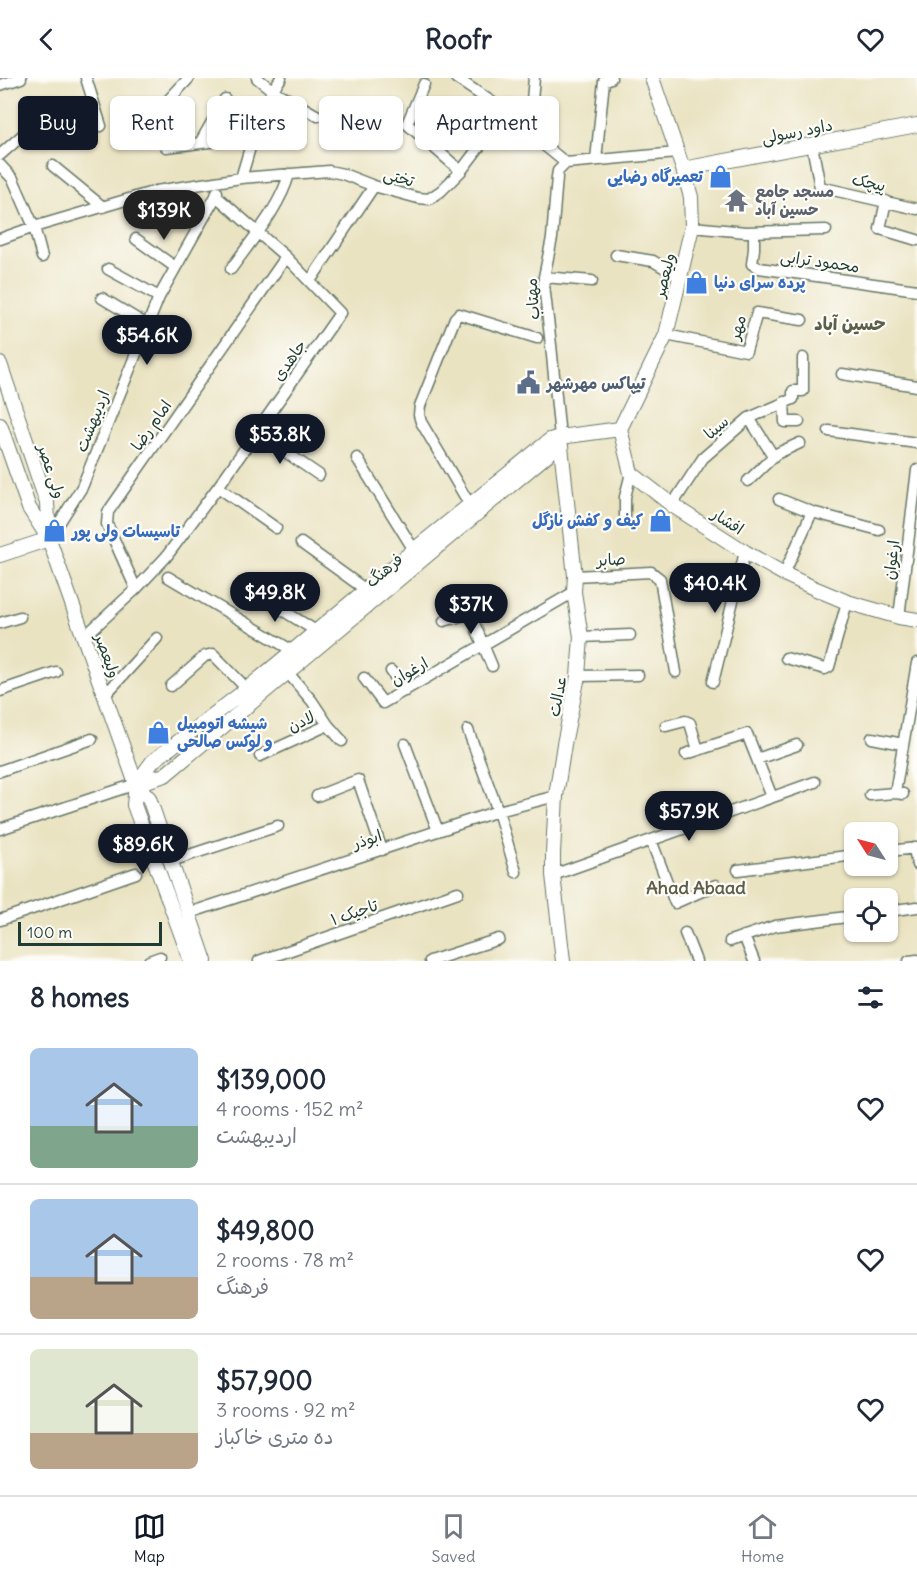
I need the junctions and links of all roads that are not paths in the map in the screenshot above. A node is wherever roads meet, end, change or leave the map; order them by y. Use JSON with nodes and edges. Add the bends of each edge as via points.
{"nodes":[{"id":1,"x":21,"y":78,"type":"edge"},
{"id":2,"x":86,"y":78,"type":"edge"},
{"id":3,"x":189,"y":78,"type":"edge"},
{"id":4,"x":257,"y":78,"type":"edge"},
{"id":5,"x":281,"y":78,"type":"edge"},
{"id":6,"x":456,"y":78,"type":"edge"},
{"id":7,"x":534,"y":78,"type":"edge"},
{"id":8,"x":611,"y":78,"type":"edge"},
{"id":9,"x":652,"y":78,"type":"edge"},
{"id":10,"x":424,"y":84,"type":"dead end"},
{"id":11,"x":0,"y":85,"type":"edge"},
{"id":12,"x":272,"y":90,"type":"junction"},
{"id":13,"x":172,"y":96,"type":"edge"},
{"id":14,"x":270,"y":96,"type":"edge"},
{"id":15,"x":483,"y":96,"type":"edge"},
{"id":16,"x":532,"y":96,"type":"edge"},
{"id":17,"x":318,"y":116,"type":"dead end"},
{"id":18,"x":917,"y":124,"type":"edge"},
{"id":19,"x":101,"y":126,"type":"dead end"},
{"id":20,"x":207,"y":131,"type":"edge"},
{"id":21,"x":18,"y":139,"type":"edge"},
{"id":22,"x":207,"y":142,"type":"edge"},
{"id":23,"x":200,"y":143,"type":"junction"},
{"id":24,"x":195,"y":144,"type":"edge"},
{"id":25,"x":812,"y":145,"type":"junction"},
{"id":26,"x":250,"y":150,"type":"edge"},
{"id":27,"x":477,"y":150,"type":"edge"},
{"id":28,"x":549,"y":150,"type":"edge"},
{"id":29,"x":677,"y":153,"type":"junction"},
{"id":30,"x":0,"y":155,"type":"edge"},
{"id":31,"x":596,"y":160,"type":"junction"},
{"id":32,"x":566,"y":163,"type":"junction"},
{"id":33,"x":0,"y":165,"type":"edge"},
{"id":34,"x":53,"y":166,"type":"dead end"},
{"id":35,"x":683,"y":169,"type":"junction"},
{"id":36,"x":461,"y":171,"type":"junction"},
{"id":37,"x":290,"y":174,"type":"junction"},
{"id":38,"x":241,"y":178,"type":"junction"},
{"id":39,"x":219,"y":182,"type":"junction"},
{"id":40,"x":374,"y":186,"type":"junction"},
{"id":41,"x":216,"y":196,"type":"junction"},
{"id":42,"x":886,"y":201,"type":"junction"},
{"id":43,"x":103,"y":207,"type":"junction"},
{"id":44,"x":917,"y":209,"type":"edge"},
{"id":45,"x":34,"y":227,"type":"junction"},
{"id":46,"x":692,"y":227,"type":"junction"},
{"id":47,"x":826,"y":230,"type":"dead end"},
{"id":48,"x":754,"y":232,"type":"junction"},
{"id":49,"x":257,"y":233,"type":"junction"},
{"id":50,"x":0,"y":239,"type":"edge"},
{"id":51,"x":136,"y":239,"type":"dead end"},
{"id":52,"x":917,"y":240,"type":"edge"},
{"id":53,"x":616,"y":255,"type":"dead end"},
{"id":54,"x":42,"y":257,"type":"dead end"},
{"id":55,"x":286,"y":257,"type":"junction"},
{"id":56,"x":175,"y":267,"type":"junction"},
{"id":57,"x":231,"y":268,"type":"dead end"},
{"id":58,"x":108,"y":269,"type":"dead end"},
{"id":59,"x":544,"y":277,"type":"junction"},
{"id":60,"x":680,"y":277,"type":"junction"},
{"id":61,"x":592,"y":280,"type":"dead end"},
{"id":62,"x":310,"y":281,"type":"junction"},
{"id":63,"x":917,"y":290,"type":"edge"},
{"id":64,"x":159,"y":297,"type":"junction"},
{"id":65,"x":102,"y":298,"type":"dead end"},
{"id":66,"x":802,"y":320,"type":"dead end"},
{"id":67,"x":147,"y":325,"type":"junction"},
{"id":68,"x":666,"y":335,"type":"junction"},
{"id":69,"x":537,"y":338,"type":"dead end"},
{"id":70,"x":803,"y":358,"type":"dead end"},
{"id":71,"x":0,"y":364,"type":"edge"},
{"id":72,"x":842,"y":374,"type":"dead end"},
{"id":73,"x":917,"y":386,"type":"edge"},
{"id":74,"x":784,"y":402,"type":"junction"},
{"id":75,"x":749,"y":418,"type":"junction"},
{"id":76,"x":799,"y":422,"type":"dead end"},
{"id":77,"x":0,"y":425,"type":"edge"},
{"id":78,"x":620,"y":429,"type":"junction"},
{"id":79,"x":830,"y":431,"type":"dead end"},
{"id":80,"x":256,"y":432,"type":"junction"},
{"id":81,"x":560,"y":437,"type":"junction"},
{"id":82,"x":800,"y":443,"type":"dead end"},
{"id":83,"x":917,"y":443,"type":"edge"},
{"id":84,"x":776,"y":454,"type":"junction"},
{"id":85,"x":5,"y":455,"type":"edge"},
{"id":86,"x":357,"y":458,"type":"dead end"},
{"id":87,"x":917,"y":470,"type":"edge"},
{"id":88,"x":631,"y":473,"type":"junction"},
{"id":89,"x":319,"y":475,"type":"dead end"},
{"id":90,"x":748,"y":481,"type":"dead end"},
{"id":91,"x":218,"y":487,"type":"junction"},
{"id":92,"x":779,"y":499,"type":"dead end"},
{"id":93,"x":470,"y":505,"type":"junction"},
{"id":94,"x":672,"y":505,"type":"junction"},
{"id":95,"x":812,"y":512,"type":"junction"},
{"id":96,"x":625,"y":516,"type":"dead end"},
{"id":97,"x":276,"y":528,"type":"dead end"},
{"id":98,"x":879,"y":530,"type":"dead end"},
{"id":99,"x":49,"y":539,"type":"junction"},
{"id":100,"x":301,"y":543,"type":"dead end"},
{"id":101,"x":414,"y":550,"type":"junction"},
{"id":102,"x":745,"y":552,"type":"junction"},
{"id":103,"x":0,"y":555,"type":"edge"},
{"id":104,"x":784,"y":574,"type":"junction"},
{"id":105,"x":575,"y":576,"type":"junction"},
{"id":106,"x":168,"y":578,"type":"dead end"},
{"id":107,"x":136,"y":589,"type":"junction"},
{"id":108,"x":249,"y":590,"type":"dead end"},
{"id":109,"x":366,"y":590,"type":"junction"},
{"id":110,"x":574,"y":592,"type":"junction"},
{"id":111,"x":847,"y":602,"type":"junction"},
{"id":112,"x":20,"y":616,"type":"dead end"},
{"id":113,"x":899,"y":617,"type":"junction"},
{"id":114,"x":917,"y":620,"type":"edge"},
{"id":115,"x":444,"y":621,"type":"dead end"},
{"id":116,"x":0,"y":623,"type":"edge"},
{"id":117,"x":316,"y":631,"type":"junction"},
{"id":118,"x":630,"y":635,"type":"dead end"},
{"id":119,"x":84,"y":637,"type":"junction"},
{"id":120,"x":581,"y":637,"type":"junction"},
{"id":121,"x":157,"y":638,"type":"dead end"},
{"id":122,"x":483,"y":645,"type":"junction"},
{"id":123,"x":293,"y":651,"type":"junction"},
{"id":124,"x":786,"y":658,"type":"dead end"},
{"id":125,"x":492,"y":666,"type":"dead end"},
{"id":126,"x":917,"y":666,"type":"edge"},
{"id":127,"x":391,"y":671,"type":"dead end"},
{"id":128,"x":56,"y":672,"type":"dead end"},
{"id":129,"x":676,"y":672,"type":"dead end"},
{"id":130,"x":288,"y":673,"type":"junction"},
{"id":131,"x":638,"y":675,"type":"dead end"},
{"id":132,"x":578,"y":676,"type":"junction"},
{"id":133,"x":364,"y":678,"type":"dead end"},
{"id":134,"x":713,"y":682,"type":"dead end"},
{"id":135,"x":171,"y":686,"type":"dead end"},
{"id":136,"x":247,"y":689,"type":"junction"},
{"id":137,"x":0,"y":691,"type":"edge"},
{"id":138,"x":405,"y":691,"type":"junction"},
{"id":139,"x":105,"y":695,"type":"junction"},
{"id":140,"x":914,"y":702,"type":"edge"},
{"id":141,"x":328,"y":725,"type":"junction"},
{"id":142,"x":666,"y":726,"type":"dead end"},
{"id":143,"x":468,"y":730,"type":"dead end"},
{"id":144,"x":872,"y":738,"type":"dead end"},
{"id":145,"x":92,"y":739,"type":"dead end"},
{"id":146,"x":342,"y":741,"type":"dead end"},
{"id":147,"x":405,"y":744,"type":"dead end"},
{"id":148,"x":903,"y":744,"type":"junction"},
{"id":149,"x":797,"y":745,"type":"dead end"},
{"id":150,"x":698,"y":750,"type":"junction"},
{"id":151,"x":686,"y":754,"type":"dead end"},
{"id":152,"x":260,"y":756,"type":"dead end"},
{"id":153,"x":757,"y":759,"type":"junction"},
{"id":154,"x":0,"y":771,"type":"edge"},
{"id":155,"x":815,"y":782,"type":"dead end"},
{"id":156,"x":136,"y":784,"type":"junction"},
{"id":157,"x":870,"y":795,"type":"dead end"},
{"id":158,"x":317,"y":796,"type":"dead end"},
{"id":159,"x":555,"y":796,"type":"junction"},
{"id":160,"x":772,"y":797,"type":"junction"},
{"id":161,"x":498,"y":811,"type":"junction"},
{"id":162,"x":278,"y":826,"type":"dead end"},
{"id":163,"x":0,"y":829,"type":"edge"},
{"id":164,"x":438,"y":831,"type":"junction"},
{"id":165,"x":651,"y":840,"type":"junction"},
{"id":166,"x":916,"y":848,"type":"edge"},
{"id":167,"x":382,"y":849,"type":"junction"},
{"id":168,"x":898,"y":850,"type":"edge"},
{"id":169,"x":844,"y":856,"type":"edge"},
{"id":170,"x":171,"y":861,"type":"junction"},
{"id":171,"x":917,"y":865,"type":"edge"},
{"id":172,"x":738,"y":870,"type":"dead end"},
{"id":173,"x":516,"y":872,"type":"dead end"},
{"id":174,"x":136,"y":873,"type":"dead end"},
{"id":175,"x":553,"y":875,"type":"junction"},
{"id":176,"x":716,"y":885,"type":"dead end"},
{"id":177,"x":458,"y":892,"type":"dead end"},
{"id":178,"x":917,"y":907,"type":"edge"},
{"id":179,"x":898,"y":910,"type":"edge"},
{"id":180,"x":189,"y":913,"type":"junction"},
{"id":181,"x":844,"y":917,"type":"edge"},
{"id":182,"x":0,"y":920,"type":"edge"},
{"id":183,"x":685,"y":933,"type":"dead end"},
{"id":184,"x":744,"y":936,"type":"junction"},
{"id":185,"x":499,"y":939,"type":"dead end"},
{"id":186,"x":730,"y":941,"type":"dead end"},
{"id":187,"x":917,"y":960,"type":"edge"},
{"id":188,"x":191,"y":961,"type":"edge"},
{"id":189,"x":205,"y":961,"type":"edge"},
{"id":190,"x":259,"y":961,"type":"edge"},
{"id":191,"x":430,"y":961,"type":"edge"},
{"id":192,"x":563,"y":961,"type":"edge"},
{"id":193,"x":696,"y":961,"type":"edge"},
{"id":194,"x":754,"y":961,"type":"edge"},
{"id":195,"x":909,"y":961,"type":"edge"}],
"edges":[{"from":1,"to":11,"type":"street"},
{"from":2,"to":19,"type":"street"},
{"from":3,"to":13,"type":"street"},
{"from":4,"to":12,"type":"street"},
{"from":5,"to":12,"type":"street"},
{"from":6,"to":15,"type":"street"},
{"from":7,"to":16,"type":"street"},
{"from":8,"to":31,"type":"street","via":[[604,81]]},
{"from":9,"to":29,"type":"street","name":"ولیعصر"},
{"from":10,"to":36,"type":"street","via":[[407,124]]},
{"from":12,"to":14,"type":"street"},
{"from":12,"to":17,"type":"street"},
{"from":18,"to":25,"type":"street","name":"داود رسولی"},
{"from":20,"to":23,"type":"street"},
{"from":21,"to":30,"type":"street"},
{"from":22,"to":23,"type":"street"},
{"from":23,"to":24,"type":"street"},
{"from":25,"to":35,"type":"street","name":"داود رسولی"},
{"from":25,"to":42,"type":"street","name":"پیچک","via":[[820,187]]},
{"from":26,"to":38,"type":"street"},
{"from":27,"to":36,"type":"street","name":"تختی"},
{"from":28,"to":32,"type":"street"},
{"from":29,"to":31,"type":"street"},
{"from":29,"to":35,"type":"street","name":"ولیعصر"},
{"from":31,"to":32,"type":"street"},
{"from":32,"to":59,"type":"street","name":"مهتاب","via":[[558,171]]},
{"from":33,"to":45,"type":"street","via":[[13,179]]},
{"from":34,"to":43,"type":"street"},
{"from":35,"to":46,"type":"street","name":"ولیعصر","via":[[691,196]]},
{"from":36,"to":40,"type":"street","name":"تختی","via":[[429,199]]},
{"from":37,"to":38,"type":"street","name":"تختی"},
{"from":37,"to":40,"type":"street","name":"تختی","via":[[329,171]]},
{"from":37,"to":49,"type":"street","via":[[286,188]]},
{"from":38,"to":39,"type":"street","name":"تختی"},
{"from":39,"to":41,"type":"street","name":"اردیبهشت"},
{"from":39,"to":43,"type":"street","name":"تختی","via":[[156,191]]},
{"from":40,"to":62,"type":"street"},
{"from":41,"to":49,"type":"street","name":"جاهدی"},
{"from":41,"to":56,"type":"street","name":"اردیبهشت"},
{"from":42,"to":44,"type":"street","name":"پیچک"},
{"from":42,"to":52,"type":"street","via":[[880,229]]},
{"from":43,"to":45,"type":"street","name":"تختی"},
{"from":45,"to":50,"type":"street","name":"تختی"},
{"from":45,"to":54,"type":"street"},
{"from":46,"to":48,"type":"street"},
{"from":46,"to":60,"type":"street","name":"ولیعصر"},
{"from":47,"to":48,"type":"street"},
{"from":48,"to":63,"type":"street","name":"محمود ترابی","via":[[752,264],[759,268]]},
{"from":49,"to":55,"type":"street","name":"جاهدی"},
{"from":49,"to":57,"type":"street"},
{"from":51,"to":56,"type":"street"},
{"from":53,"to":60,"type":"street","via":[[653,261]]},
{"from":55,"to":62,"type":"street","name":"جاهدی"},
{"from":55,"to":107,"type":"street","name":"امام رضا","via":[[108,512],[107,524]]},
{"from":56,"to":64,"type":"street","name":"اردیبهشت"},
{"from":58,"to":64,"type":"street"},
{"from":59,"to":61,"type":"street"},
{"from":59,"to":81,"type":"street","name":"مهتاب"},
{"from":60,"to":68,"type":"street","name":"ولیعصر"},
{"from":62,"to":80,"type":"street","name":"جاهدی","via":[[340,313]]},
{"from":64,"to":67,"type":"street","name":"اردیبهشت"},
{"from":65,"to":67,"type":"street"},
{"from":66,"to":68,"type":"street","name":"مهر","via":[[757,313],[746,351]]},
{"from":67,"to":99,"type":"street","name":"اردیبهشت","via":[[82,488]]},
{"from":68,"to":78,"type":"street","name":"ولیعصر"},
{"from":69,"to":93,"type":"street","via":[[459,314],[455,318],[419,415]]},
{"from":70,"to":74,"type":"street","name":"سینا","via":[[803,391],[792,391],[793,399]]},
{"from":71,"to":99,"type":"street","name":"ولی عصر","via":[[47,503]]},
{"from":72,"to":73,"type":"street"},
{"from":74,"to":75,"type":"street","name":"سینا"},
{"from":74,"to":76,"type":"street","via":[[785,422]]},
{"from":75,"to":84,"type":"street","via":[[772,454]]},
{"from":75,"to":94,"type":"street","name":"سینا","via":[[704,458]]},
{"from":77,"to":85,"type":"street","name":"ولی عصر"},
{"from":78,"to":81,"type":"street","name":"فرهنگ"},
{"from":78,"to":88,"type":"street"},
{"from":79,"to":83,"type":"street"},
{"from":80,"to":89,"type":"street"},
{"from":80,"to":91,"type":"street","name":"جاهدی"},
{"from":81,"to":93,"type":"street","name":"فرهنگ","via":[[550,440]]},
{"from":81,"to":105,"type":"street","name":"عدالت"},
{"from":81,"to":130,"type":"street","name":"فرهنگ","via":[[554,449]]},
{"from":82,"to":84,"type":"street"},
{"from":84,"to":90,"type":"street"},
{"from":85,"to":99,"type":"street","name":"ولی عصر","via":[[29,508]]},
{"from":86,"to":101,"type":"street"},
{"from":87,"to":113,"type":"street","name":"ارغوان"},
{"from":88,"to":94,"type":"street","name":"افشار"},
{"from":88,"to":96,"type":"street"},
{"from":91,"to":97,"type":"street"},
{"from":91,"to":107,"type":"street","name":"جاهدی","via":[[166,557]]},
{"from":92,"to":95,"type":"street"},
{"from":93,"to":101,"type":"street","name":"فرهنگ"},
{"from":94,"to":102,"type":"street","name":"افشار"},
{"from":95,"to":98,"type":"street"},
{"from":95,"to":104,"type":"street"},
{"from":99,"to":103,"type":"street"},
{"from":99,"to":119,"type":"street","name":"ولیعصر"},
{"from":100,"to":109,"type":"street"},
{"from":101,"to":109,"type":"street","name":"فرهنگ"},
{"from":102,"to":104,"type":"street","name":"افشار"},
{"from":102,"to":134,"type":"street"},
{"from":104,"to":111,"type":"street","name":"افشار"},
{"from":105,"to":110,"type":"street","name":"عدالت"},
{"from":105,"to":129,"type":"street","name":"صابر","via":[[651,572],[656,575],[660,579]]},
{"from":106,"to":123,"type":"street"},
{"from":107,"to":119,"type":"street","name":"جاهدی"},
{"from":108,"to":117,"type":"street"},
{"from":109,"to":117,"type":"street","name":"فرهنگ"},
{"from":110,"to":120,"type":"street","name":"عدالت"},
{"from":110,"to":122,"type":"street","name":"ارغوان"},
{"from":111,"to":113,"type":"street","name":"افشار"},
{"from":111,"to":124,"type":"street","via":[[829,667]]},
{"from":112,"to":116,"type":"street"},
{"from":113,"to":114,"type":"street","name":"افشار"},
{"from":115,"to":122,"type":"street","via":[[468,614]]},
{"from":117,"to":123,"type":"street","name":"فرهنگ"},
{"from":118,"to":120,"type":"street"},
{"from":119,"to":139,"type":"street","name":"ولیعصر"},
{"from":120,"to":132,"type":"street","name":"عدالت"},
{"from":121,"to":139,"type":"street"},
{"from":122,"to":125,"type":"street"},
{"from":122,"to":138,"type":"street","name":"ارغوان"},
{"from":123,"to":136,"type":"street","name":"فرهنگ"},
{"from":126,"to":140,"type":"street"},
{"from":127,"to":138,"type":"street"},
{"from":128,"to":137,"type":"street"},
{"from":130,"to":141,"type":"street","name":"لادن"},
{"from":130,"to":156,"type":"street","name":"فرهنگ","via":[[165,774]]},
{"from":131,"to":132,"type":"street"},
{"from":132,"to":159,"type":"street","name":"عدالت"},
{"from":133,"to":138,"type":"street","name":"ارغوان","via":[[383,704]]},
{"from":135,"to":136,"type":"street","via":[[205,656],[213,654]]},
{"from":136,"to":156,"type":"street","name":"فرهنگ","via":[[153,761]]},
{"from":139,"to":156,"type":"street","name":"ولیعصر"},
{"from":140,"to":148,"type":"street"},
{"from":141,"to":146,"type":"street"},
{"from":141,"to":152,"type":"street","name":"لادن"},
{"from":142,"to":150,"type":"street","via":[[690,723]]},
{"from":143,"to":161,"type":"street"},
{"from":144,"to":148,"type":"street"},
{"from":145,"to":154,"type":"street"},
{"from":147,"to":164,"type":"street"},
{"from":148,"to":157,"type":"street","via":[[899,794]]},
{"from":149,"to":153,"type":"street"},
{"from":150,"to":151,"type":"street"},
{"from":150,"to":153,"type":"street","via":[[747,734]]},
{"from":153,"to":160,"type":"street"},
{"from":155,"to":160,"type":"street"},
{"from":156,"to":163,"type":"street","name":"فرهنگ"},
{"from":156,"to":170,"type":"street","name":"ولیعصر","via":[[148,798]]},
{"from":156,"to":188,"type":"street","name":"ولیعصر","via":[[134,805]]},
{"from":158,"to":167,"type":"street","via":[[358,780]]},
{"from":159,"to":161,"type":"street","name":"ابوذر"},
{"from":159,"to":175,"type":"street","name":"عدالت"},
{"from":160,"to":165,"type":"street"},
{"from":161,"to":164,"type":"street","name":"ابوذر"},
{"from":161,"to":173,"type":"street"},
{"from":162,"to":170,"type":"street"},
{"from":164,"to":167,"type":"street","name":"ابوذر"},
{"from":165,"to":175,"type":"street"},
{"from":165,"to":176,"type":"street","via":[[675,903]]},
{"from":166,"to":168,"type":"street"},
{"from":166,"to":171,"type":"street"},
{"from":167,"to":180,"type":"street","name":"ابوذر"},
{"from":169,"to":172,"type":"street"},
{"from":170,"to":180,"type":"street","name":"ولیعصر"},
{"from":174,"to":182,"type":"street"},
{"from":175,"to":192,"type":"street","name":"عدالت"},
{"from":177,"to":190,"type":"street","name":"تاجیک ۱"},
{"from":178,"to":179,"type":"street"},
{"from":180,"to":189,"type":"street","name":"ولیعصر"},
{"from":181,"to":184,"type":"street","via":[[775,926]]},
{"from":183,"to":193,"type":"street"},
{"from":184,"to":186,"type":"street"},
{"from":184,"to":194,"type":"street"},
{"from":185,"to":191,"type":"street"},
{"from":187,"to":195,"type":"street"}]}
